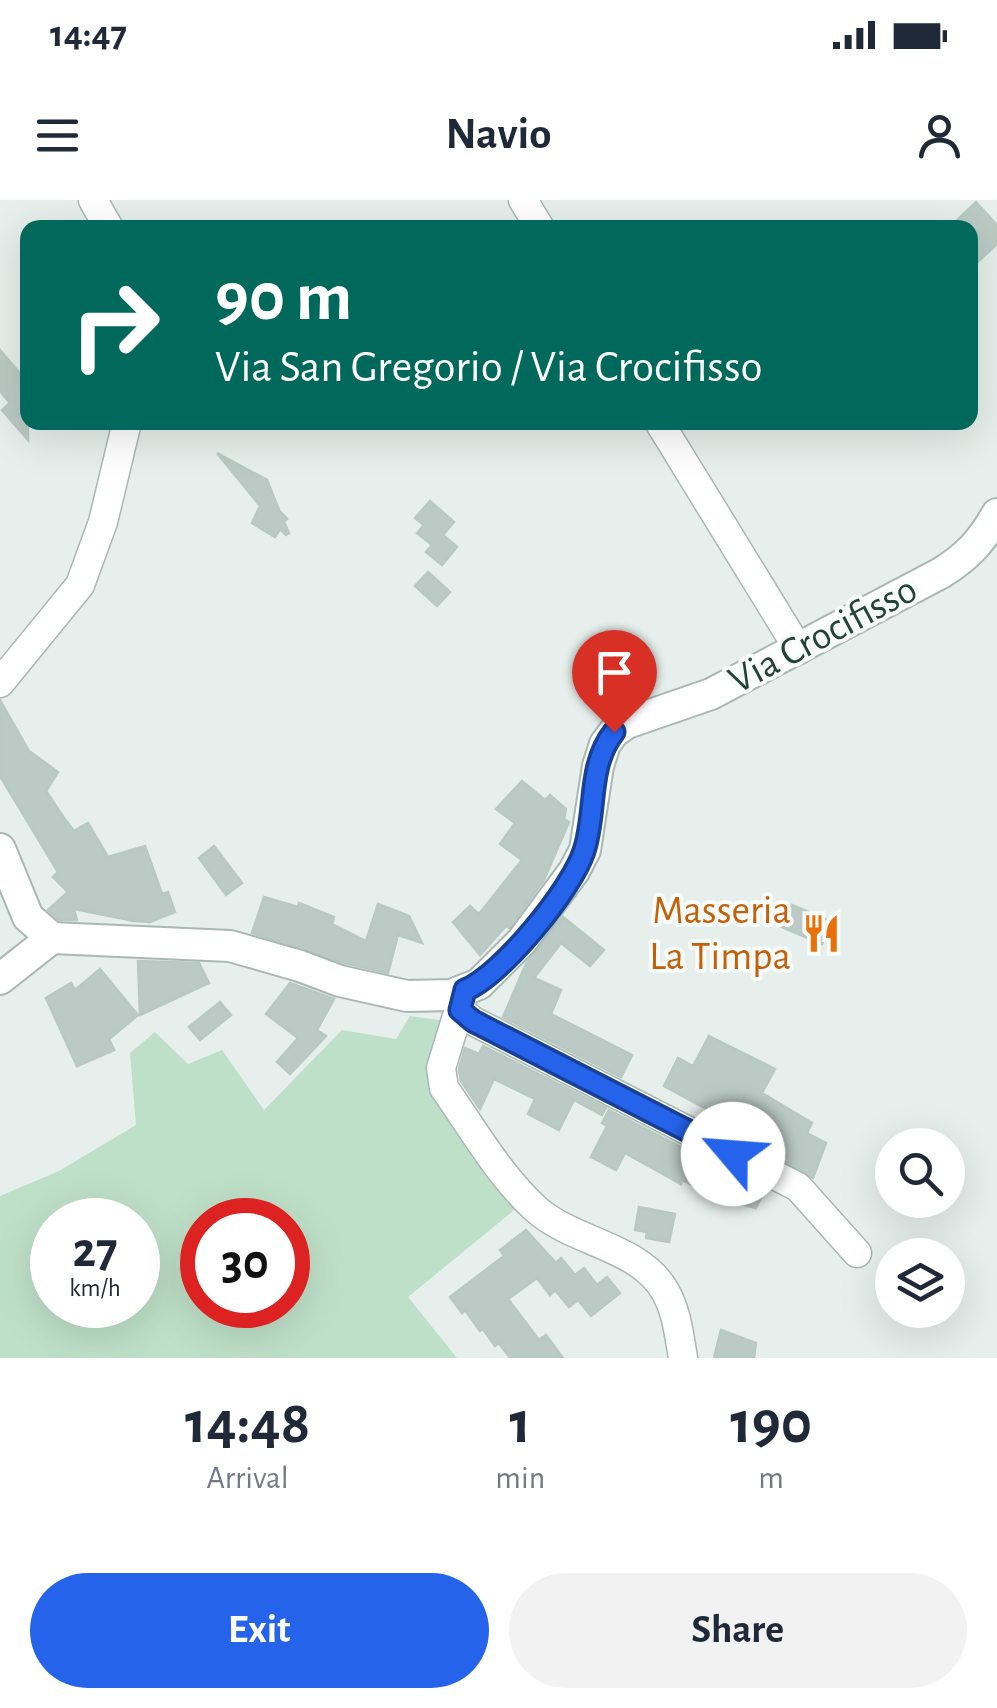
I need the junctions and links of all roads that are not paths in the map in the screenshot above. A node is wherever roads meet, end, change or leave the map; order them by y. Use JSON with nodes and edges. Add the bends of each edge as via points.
{"nodes":[{"id":1,"x":125,"y":430,"type":"edge"},
{"id":2,"x":664,"y":430,"type":"edge"},
{"id":3,"x":997,"y":514,"type":"edge"},
{"id":4,"x":798,"y":650,"type":"junction"},
{"id":5,"x":0,"y":682,"type":"edge"},
{"id":6,"x":0,"y":849,"type":"edge"},
{"id":7,"x":52,"y":938,"type":"junction"},
{"id":8,"x":0,"y":979,"type":"edge"},
{"id":9,"x":462,"y":1000,"type":"junction"},
{"id":10,"x":857,"y":1253,"type":"dead end"},
{"id":11,"x":683,"y":1358,"type":"edge"}],
"edges":[{"from":1,"to":5,"type":"street","via":[[80,585]]},
{"from":2,"to":4,"type":"street"},
{"from":3,"to":4,"type":"street","name":"Via Crocifisso","via":[[964,558]]},
{"from":4,"to":9,"type":"street","name":"Via Crocifisso","via":[[711,694],[627,722],[605,744],[585,850],[574,871],[499,968]]},
{"from":6,"to":7,"type":"street","via":[[28,916]]},
{"from":7,"to":8,"type":"street"},
{"from":7,"to":9,"type":"street","via":[[230,946],[340,981]]},
{"from":9,"to":10,"type":"street","via":[[473,1021],[798,1187]]},
{"from":9,"to":11,"type":"street","via":[[441,1068],[444,1088],[538,1211],[651,1273],[676,1315]]}]}
